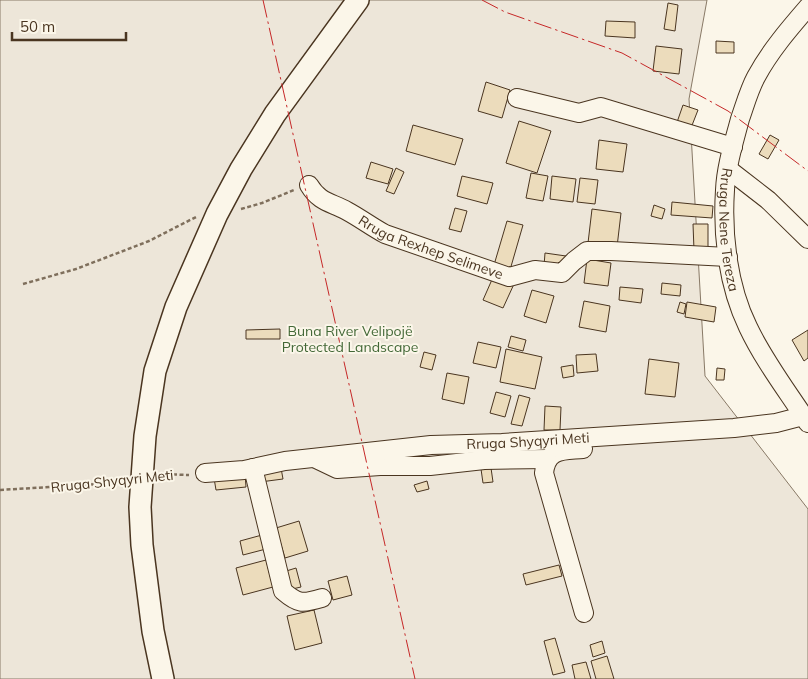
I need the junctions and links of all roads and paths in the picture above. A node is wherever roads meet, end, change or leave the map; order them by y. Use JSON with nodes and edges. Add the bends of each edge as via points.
{"nodes":[{"id":1,"x":358,"y":0,"type":"edge"},
{"id":2,"x":808,"y":7,"type":"edge"},
{"id":3,"x":517,"y":98,"type":"dead end"},
{"id":4,"x":733,"y":147,"type":"junction"},
{"id":5,"x":728,"y":169,"type":"junction"},
{"id":6,"x":309,"y":185,"type":"joint"},
{"id":7,"x":237,"y":210,"type":"dead end"},
{"id":8,"x":181,"y":224,"type":"dead end"},
{"id":9,"x":808,"y":239,"type":"edge"},
{"id":10,"x":728,"y":257,"type":"junction"},
{"id":11,"x":23,"y":284,"type":"dead end"},
{"id":12,"x":806,"y":420,"type":"edge"},
{"id":13,"x":776,"y":423,"type":"junction"},
{"id":14,"x":314,"y":458,"type":"junction"},
{"id":15,"x":547,"y":459,"type":"junction"},
{"id":16,"x":253,"y":468,"type":"junction"},
{"id":17,"x":205,"y":473,"type":"joint"},
{"id":18,"x":141,"y":475,"type":"junction"},
{"id":19,"x":0,"y":490,"type":"edge"},
{"id":20,"x":322,"y":598,"type":"dead end"},
{"id":21,"x":584,"y":612,"type":"dead end"},
{"id":22,"x":163,"y":679,"type":"edge"}],
"edges":[{"from":1,"to":18,"type":"main road","via":[[275,114],[216,214],[176,307],[155,371]]},
{"from":2,"to":4,"type":"street","name":"Rruga Nene Tereza","via":[[773,49],[756,78]]},
{"from":3,"to":4,"type":"street","via":[[580,113],[601,107]]},
{"from":4,"to":5,"type":"street","name":"Rruga Nene Tereza"},
{"from":5,"to":9,"type":"street","via":[[768,200]]},
{"from":5,"to":10,"type":"street","name":"Rruga Nene Tereza","via":[[725,189]]},
{"from":6,"to":7,"type":"path"},
{"from":6,"to":10,"type":"street","name":"Rruga Rexhep Selimeve","via":[[314,194],[326,203],[348,211],[385,234],[509,277],[535,270],[562,273],[587,251]]},
{"from":8,"to":11,"type":"path","via":[[149,241],[76,269]]},
{"from":10,"to":12,"type":"street","name":"Rruga Nene Tereza","via":[[747,326]]},
{"from":12,"to":13,"type":"street","name":"Rruga Shyqyri Meti"},
{"from":13,"to":14,"type":"street","name":"Rruga Shyqyri Meti","via":[[502,443],[431,445]]},
{"from":13,"to":15,"type":"street","via":[[771,431],[762,434],[562,451]]},
{"from":14,"to":15,"type":"street","via":[[338,469]]},
{"from":14,"to":16,"type":"street","name":"Rruga Shyqyri Meti"},
{"from":15,"to":21,"type":"street","via":[[544,472]]},
{"from":16,"to":17,"type":"street","name":"Rruga Shyqyri Meti"},
{"from":16,"to":20,"type":"street","via":[[283,591],[296,601]]},
{"from":17,"to":18,"type":"path","name":"Rruga Shyqyri Meti"},
{"from":18,"to":19,"type":"path","name":"Rruga Shyqyri Meti","via":[[116,483]]},
{"from":18,"to":22,"type":"main road","via":[[142,545],[153,632]]}]}
